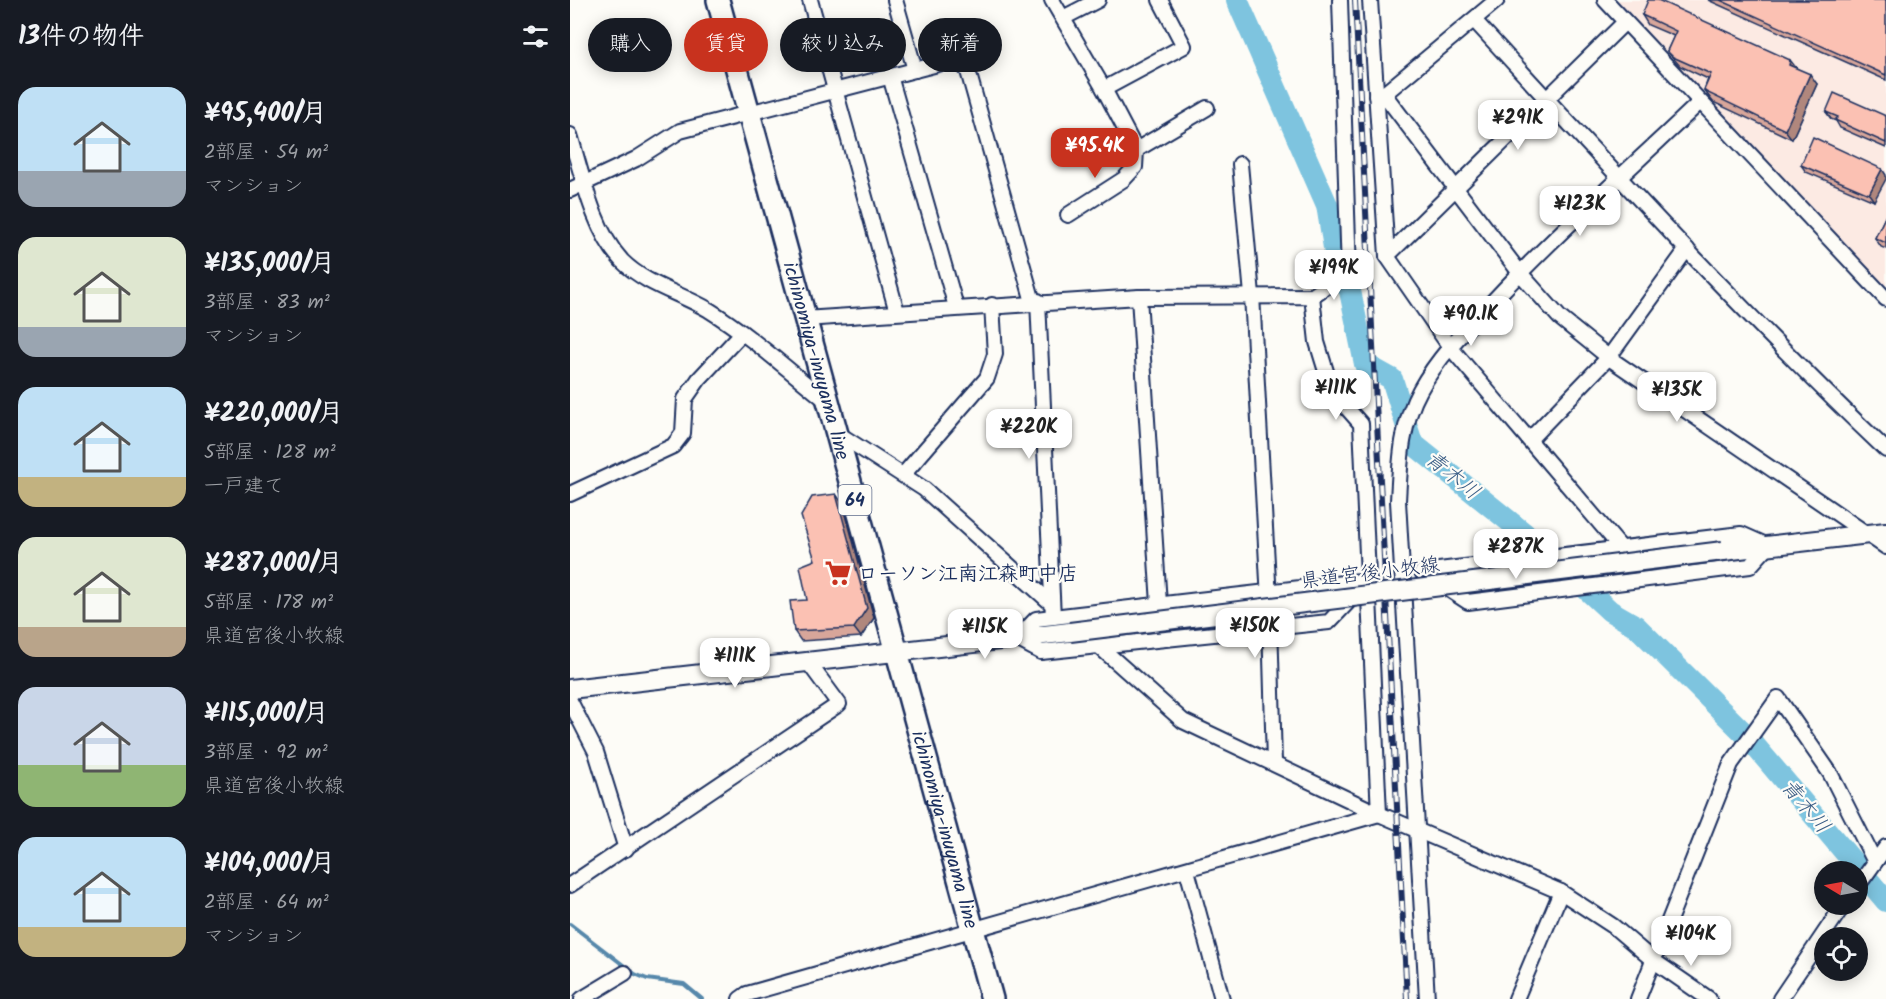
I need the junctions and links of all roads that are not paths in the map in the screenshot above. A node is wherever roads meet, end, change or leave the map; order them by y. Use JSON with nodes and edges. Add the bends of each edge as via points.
{"nodes":[{"id":1,"x":718,"y":0,"type":"edge"},
{"id":2,"x":810,"y":0,"type":"edge"},
{"id":3,"x":895,"y":0,"type":"edge"},
{"id":4,"x":1052,"y":0,"type":"edge"},
{"id":5,"x":1098,"y":0,"type":"edge"},
{"id":6,"x":1160,"y":0,"type":"edge"},
{"id":7,"x":1340,"y":0,"type":"edge"},
{"id":8,"x":1370,"y":0,"type":"edge"},
{"id":9,"x":1497,"y":0,"type":"edge"},
{"id":10,"x":1605,"y":0,"type":"edge"},
{"id":11,"x":1063,"y":18,"type":"junction"},
{"id":12,"x":1474,"y":20,"type":"junction"},
{"id":13,"x":1625,"y":22,"type":"junction"},
{"id":14,"x":915,"y":70,"type":"junction"},
{"id":15,"x":890,"y":76,"type":"junction"},
{"id":16,"x":1104,"y":89,"type":"junction"},
{"id":17,"x":836,"y":90,"type":"junction"},
{"id":18,"x":1379,"y":95,"type":"junction"},
{"id":19,"x":1547,"y":100,"type":"junction"},
{"id":20,"x":1700,"y":102,"type":"junction"},
{"id":21,"x":1207,"y":108,"type":"dead end"},
{"id":22,"x":750,"y":113,"type":"junction"},
{"id":23,"x":570,"y":135,"type":"edge"},
{"id":24,"x":1136,"y":150,"type":"junction"},
{"id":25,"x":1240,"y":164,"type":"dead end"},
{"id":26,"x":1619,"y":179,"type":"junction"},
{"id":27,"x":584,"y":184,"type":"junction"},
{"id":28,"x":1456,"y":189,"type":"junction"},
{"id":29,"x":570,"y":190,"type":"edge"},
{"id":30,"x":1068,"y":215,"type":"dead end"},
{"id":31,"x":1687,"y":249,"type":"junction"},
{"id":32,"x":1386,"y":255,"type":"junction"},
{"id":33,"x":1520,"y":273,"type":"junction"},
{"id":34,"x":1252,"y":295,"type":"junction"},
{"id":35,"x":1312,"y":296,"type":"junction"},
{"id":36,"x":1139,"y":297,"type":"junction"},
{"id":37,"x":1886,"y":299,"type":"edge"},
{"id":38,"x":1036,"y":302,"type":"junction"},
{"id":39,"x":992,"y":305,"type":"junction"},
{"id":40,"x":956,"y":307,"type":"junction"},
{"id":41,"x":897,"y":312,"type":"junction"},
{"id":42,"x":804,"y":319,"type":"junction"},
{"id":43,"x":742,"y":333,"type":"junction"},
{"id":44,"x":1449,"y":347,"type":"junction"},
{"id":45,"x":1609,"y":357,"type":"junction"},
{"id":46,"x":828,"y":402,"type":"junction"},
{"id":47,"x":837,"y":433,"type":"junction"},
{"id":48,"x":1528,"y":440,"type":"junction"},
{"id":49,"x":1886,"y":450,"type":"edge"},
{"id":50,"x":903,"y":475,"type":"junction"},
{"id":51,"x":570,"y":494,"type":"edge"},
{"id":52,"x":1886,"y":532,"type":"edge"},
{"id":53,"x":1867,"y":534,"type":"junction"},
{"id":54,"x":1768,"y":546,"type":"junction"},
{"id":55,"x":1886,"y":547,"type":"edge"},
{"id":56,"x":1621,"y":548,"type":"junction"},
{"id":57,"x":1422,"y":572,"type":"junction"},
{"id":58,"x":1405,"y":574,"type":"junction"},
{"id":59,"x":1369,"y":580,"type":"junction"},
{"id":60,"x":1269,"y":591,"type":"junction"},
{"id":61,"x":1159,"y":604,"type":"junction"},
{"id":62,"x":1052,"y":610,"type":"junction"},
{"id":63,"x":1270,"y":628,"type":"junction"},
{"id":64,"x":1017,"y":639,"type":"junction"},
{"id":65,"x":1101,"y":648,"type":"junction"},
{"id":66,"x":895,"y":650,"type":"junction"},
{"id":67,"x":808,"y":662,"type":"junction"},
{"id":68,"x":570,"y":689,"type":"edge"},
{"id":69,"x":570,"y":701,"type":"edge"},
{"id":70,"x":1274,"y":763,"type":"junction"},
{"id":71,"x":1379,"y":814,"type":"junction"},
{"id":72,"x":1416,"y":829,"type":"junction"},
{"id":73,"x":1886,"y":847,"type":"edge"},
{"id":74,"x":626,"y":849,"type":"junction"},
{"id":75,"x":1875,"y":862,"type":"junction"},
{"id":76,"x":1187,"y":870,"type":"junction"},
{"id":77,"x":1868,"y":872,"type":"edge"},
{"id":78,"x":570,"y":885,"type":"edge"},
{"id":79,"x":1561,"y":892,"type":"junction"},
{"id":80,"x":1837,"y":915,"type":"edge"},
{"id":81,"x":972,"y":930,"type":"junction"},
{"id":82,"x":1654,"y":962,"type":"junction"},
{"id":83,"x":624,"y":973,"type":"dead end"},
{"id":84,"x":582,"y":999,"type":"edge"},
{"id":85,"x":740,"y":999,"type":"edge"},
{"id":86,"x":992,"y":999,"type":"edge"},
{"id":87,"x":1222,"y":999,"type":"edge"},
{"id":88,"x":1427,"y":999,"type":"edge"},
{"id":89,"x":1516,"y":999,"type":"edge"},
{"id":90,"x":1638,"y":999,"type":"edge"},
{"id":91,"x":1709,"y":999,"type":"edge"},
{"id":92,"x":1780,"y":999,"type":"edge"}],
"edges":[{"from":1,"to":22,"type":"main road","name":"ichinomiya-inuyama line","number":"64"},
{"from":2,"to":17,"type":"street"},
{"from":3,"to":14,"type":"street"},
{"from":4,"to":11,"type":"street"},
{"from":5,"to":11,"type":"street"},
{"from":6,"to":16,"type":"street","via":[[1184,46]]},
{"from":7,"to":35,"type":"street","via":[[1344,276]]},
{"from":8,"to":18,"type":"street"},
{"from":9,"to":12,"type":"street"},
{"from":10,"to":13,"type":"street"},
{"from":11,"to":16,"type":"street"},
{"from":12,"to":18,"type":"street"},
{"from":12,"to":19,"type":"street"},
{"from":13,"to":19,"type":"street"},
{"from":13,"to":20,"type":"street"},
{"from":14,"to":15,"type":"street"},
{"from":14,"to":38,"type":"street","via":[[957,59],[968,71]]},
{"from":15,"to":17,"type":"street"},
{"from":15,"to":40,"type":"street"},
{"from":16,"to":24,"type":"street"},
{"from":17,"to":22,"type":"street"},
{"from":17,"to":41,"type":"street"},
{"from":18,"to":28,"type":"street"},
{"from":18,"to":32,"type":"street"},
{"from":19,"to":26,"type":"street"},
{"from":19,"to":28,"type":"street"},
{"from":20,"to":26,"type":"street"},
{"from":20,"to":37,"type":"street"},
{"from":21,"to":24,"type":"street"},
{"from":22,"to":27,"type":"street","via":[[680,131],[636,159]]},
{"from":22,"to":42,"type":"main road","name":"ichinomiya-inuyama line","number":"64"},
{"from":23,"to":27,"type":"street"},
{"from":24,"to":30,"type":"street","via":[[1135,168],[1124,179]]},
{"from":25,"to":34,"type":"street"},
{"from":26,"to":31,"type":"street"},
{"from":26,"to":33,"type":"street"},
{"from":27,"to":29,"type":"street"},
{"from":27,"to":43,"type":"street","via":[[598,223],[622,260],[656,286],[707,310]]},
{"from":28,"to":32,"type":"street"},
{"from":28,"to":33,"type":"street"},
{"from":31,"to":45,"type":"street"},
{"from":31,"to":49,"type":"street","via":[[1809,377]]},
{"from":32,"to":44,"type":"street"},
{"from":33,"to":44,"type":"street"},
{"from":33,"to":45,"type":"street","via":[[1560,318]]},
{"from":34,"to":35,"type":"street"},
{"from":34,"to":36,"type":"street"},
{"from":34,"to":60,"type":"street"},
{"from":35,"to":59,"type":"street","via":[[1317,342],[1332,391],[1361,424]]},
{"from":36,"to":38,"type":"street"},
{"from":36,"to":61,"type":"street"},
{"from":38,"to":39,"type":"street"},
{"from":38,"to":62,"type":"street"},
{"from":39,"to":40,"type":"street"},
{"from":39,"to":50,"type":"street","via":[[994,364],[987,378]]},
{"from":40,"to":41,"type":"street"},
{"from":41,"to":42,"type":"street"},
{"from":42,"to":46,"type":"main road","name":"ichinomiya-inuyama line","number":"64"},
{"from":43,"to":46,"type":"street"},
{"from":43,"to":51,"type":"street","via":[[685,399],[683,433],[673,446]]},
{"from":44,"to":48,"type":"street"},
{"from":44,"to":58,"type":"street","via":[[1420,389],[1409,415],[1400,456],[1398,501]]},
{"from":45,"to":48,"type":"street"},
{"from":45,"to":53,"type":"street"},
{"from":46,"to":47,"type":"main road","name":"ichinomiya-inuyama line","number":"64"},
{"from":47,"to":50,"type":"street"},
{"from":47,"to":66,"type":"main road","name":"ichinomiya-inuyama line","number":"64"},
{"from":48,"to":56,"type":"street"},
{"from":50,"to":62,"type":"street","via":[[955,515]]},
{"from":52,"to":53,"type":"main road","name":"県道宮後小牧線"},
{"from":53,"to":54,"type":"main road","name":"県道宮後小牧線"},
{"from":53,"to":55,"type":"street"},
{"from":54,"to":56,"type":"street","via":[[1741,534]]},
{"from":54,"to":57,"type":"street","via":[[1750,566],[1468,602]]},
{"from":54,"to":64,"type":"main road","name":"県道宮後小牧線","bridge":true},
{"from":56,"to":57,"type":"street"},
{"from":57,"to":58,"type":"street"},
{"from":58,"to":72,"type":"street"},
{"from":59,"to":60,"type":"street"},
{"from":59,"to":63,"type":"street","via":[[1329,622]]},
{"from":59,"to":71,"type":"street"},
{"from":60,"to":61,"type":"street"},
{"from":60,"to":63,"type":"street"},
{"from":61,"to":62,"type":"street"},
{"from":62,"to":64,"type":"street","via":[[1036,619]]},
{"from":63,"to":65,"type":"street"},
{"from":63,"to":70,"type":"street"},
{"from":64,"to":65,"type":"street","via":[[1041,652]]},
{"from":64,"to":66,"type":"main road","name":"県道宮後小牧線"},
{"from":65,"to":70,"type":"street","via":[[1183,721]]},
{"from":66,"to":67,"type":"main road","name":"県道宮後小牧線"},
{"from":66,"to":81,"type":"main road","name":"ichinomiya-inuyama line","number":"64"},
{"from":67,"to":68,"type":"main road","name":"県道宮後小牧線"},
{"from":67,"to":74,"type":"street","via":[[839,704]]},
{"from":69,"to":74,"type":"street","via":[[596,752]]},
{"from":70,"to":71,"type":"street"},
{"from":71,"to":72,"type":"street"},
{"from":71,"to":76,"type":"street"},
{"from":72,"to":79,"type":"street"},
{"from":72,"to":88,"type":"street"},
{"from":73,"to":75,"type":"street"},
{"from":74,"to":78,"type":"street"},
{"from":75,"to":77,"type":"street"},
{"from":75,"to":82,"type":"street","via":[[1830,773],[1778,698],[1731,764]]},
{"from":76,"to":81,"type":"street"},
{"from":76,"to":87,"type":"street"},
{"from":79,"to":82,"type":"street","via":[[1614,926]]},
{"from":79,"to":89,"type":"street"},
{"from":80,"to":92,"type":"street"},
{"from":81,"to":85,"type":"street"},
{"from":81,"to":86,"type":"main road","name":"ichinomiya-inuyama line","number":"64"},
{"from":82,"to":90,"type":"street"},
{"from":82,"to":91,"type":"street"},
{"from":83,"to":84,"type":"street"}]}
